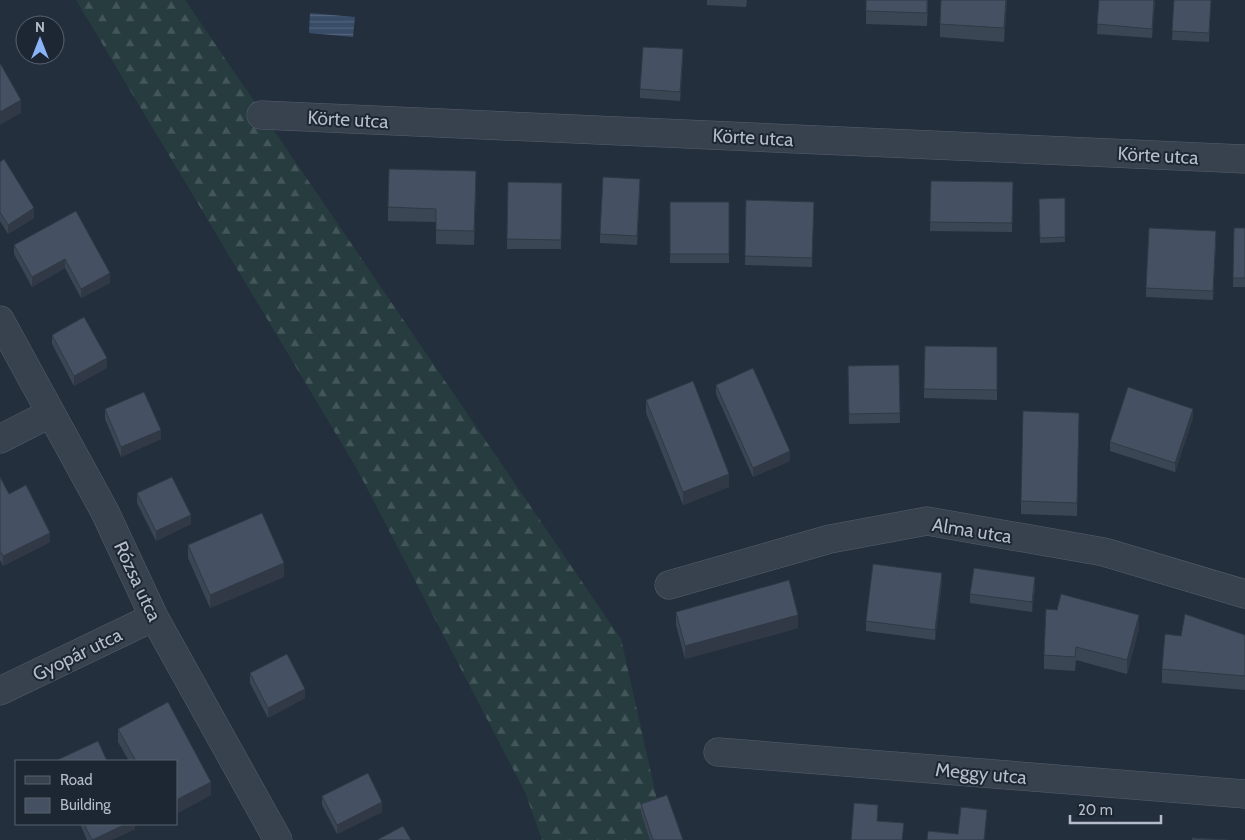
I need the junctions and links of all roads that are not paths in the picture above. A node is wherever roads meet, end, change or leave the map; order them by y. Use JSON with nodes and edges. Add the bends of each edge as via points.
{"nodes":[{"id":1,"x":261,"y":115,"type":"dead end"},
{"id":2,"x":1245,"y":158,"type":"edge"},
{"id":3,"x":0,"y":320,"type":"edge"},
{"id":4,"x":51,"y":413,"type":"junction"},
{"id":5,"x":0,"y":439,"type":"edge"},
{"id":6,"x":669,"y":585,"type":"dead end"},
{"id":7,"x":1245,"y":594,"type":"edge"},
{"id":8,"x":154,"y":617,"type":"junction"},
{"id":9,"x":0,"y":691,"type":"edge"},
{"id":10,"x":718,"y":752,"type":"dead end"},
{"id":11,"x":1245,"y":794,"type":"edge"},
{"id":12,"x":278,"y":840,"type":"edge"}],
"edges":[{"from":1,"to":2,"type":"street","name":"Körte utca"},
{"from":3,"to":4,"type":"street","name":"Rózsa utca"},
{"from":4,"to":5,"type":"street"},
{"from":4,"to":8,"type":"street","name":"Rózsa utca","via":[[105,512]]},
{"from":6,"to":7,"type":"street","name":"Alma utca","via":[[830,539],[927,522],[1104,552]]},
{"from":8,"to":9,"type":"street","name":"Gyopár utca"},
{"from":8,"to":12,"type":"street","name":"Rózsa utca"},
{"from":10,"to":11,"type":"street","name":"Meggy utca"}]}
